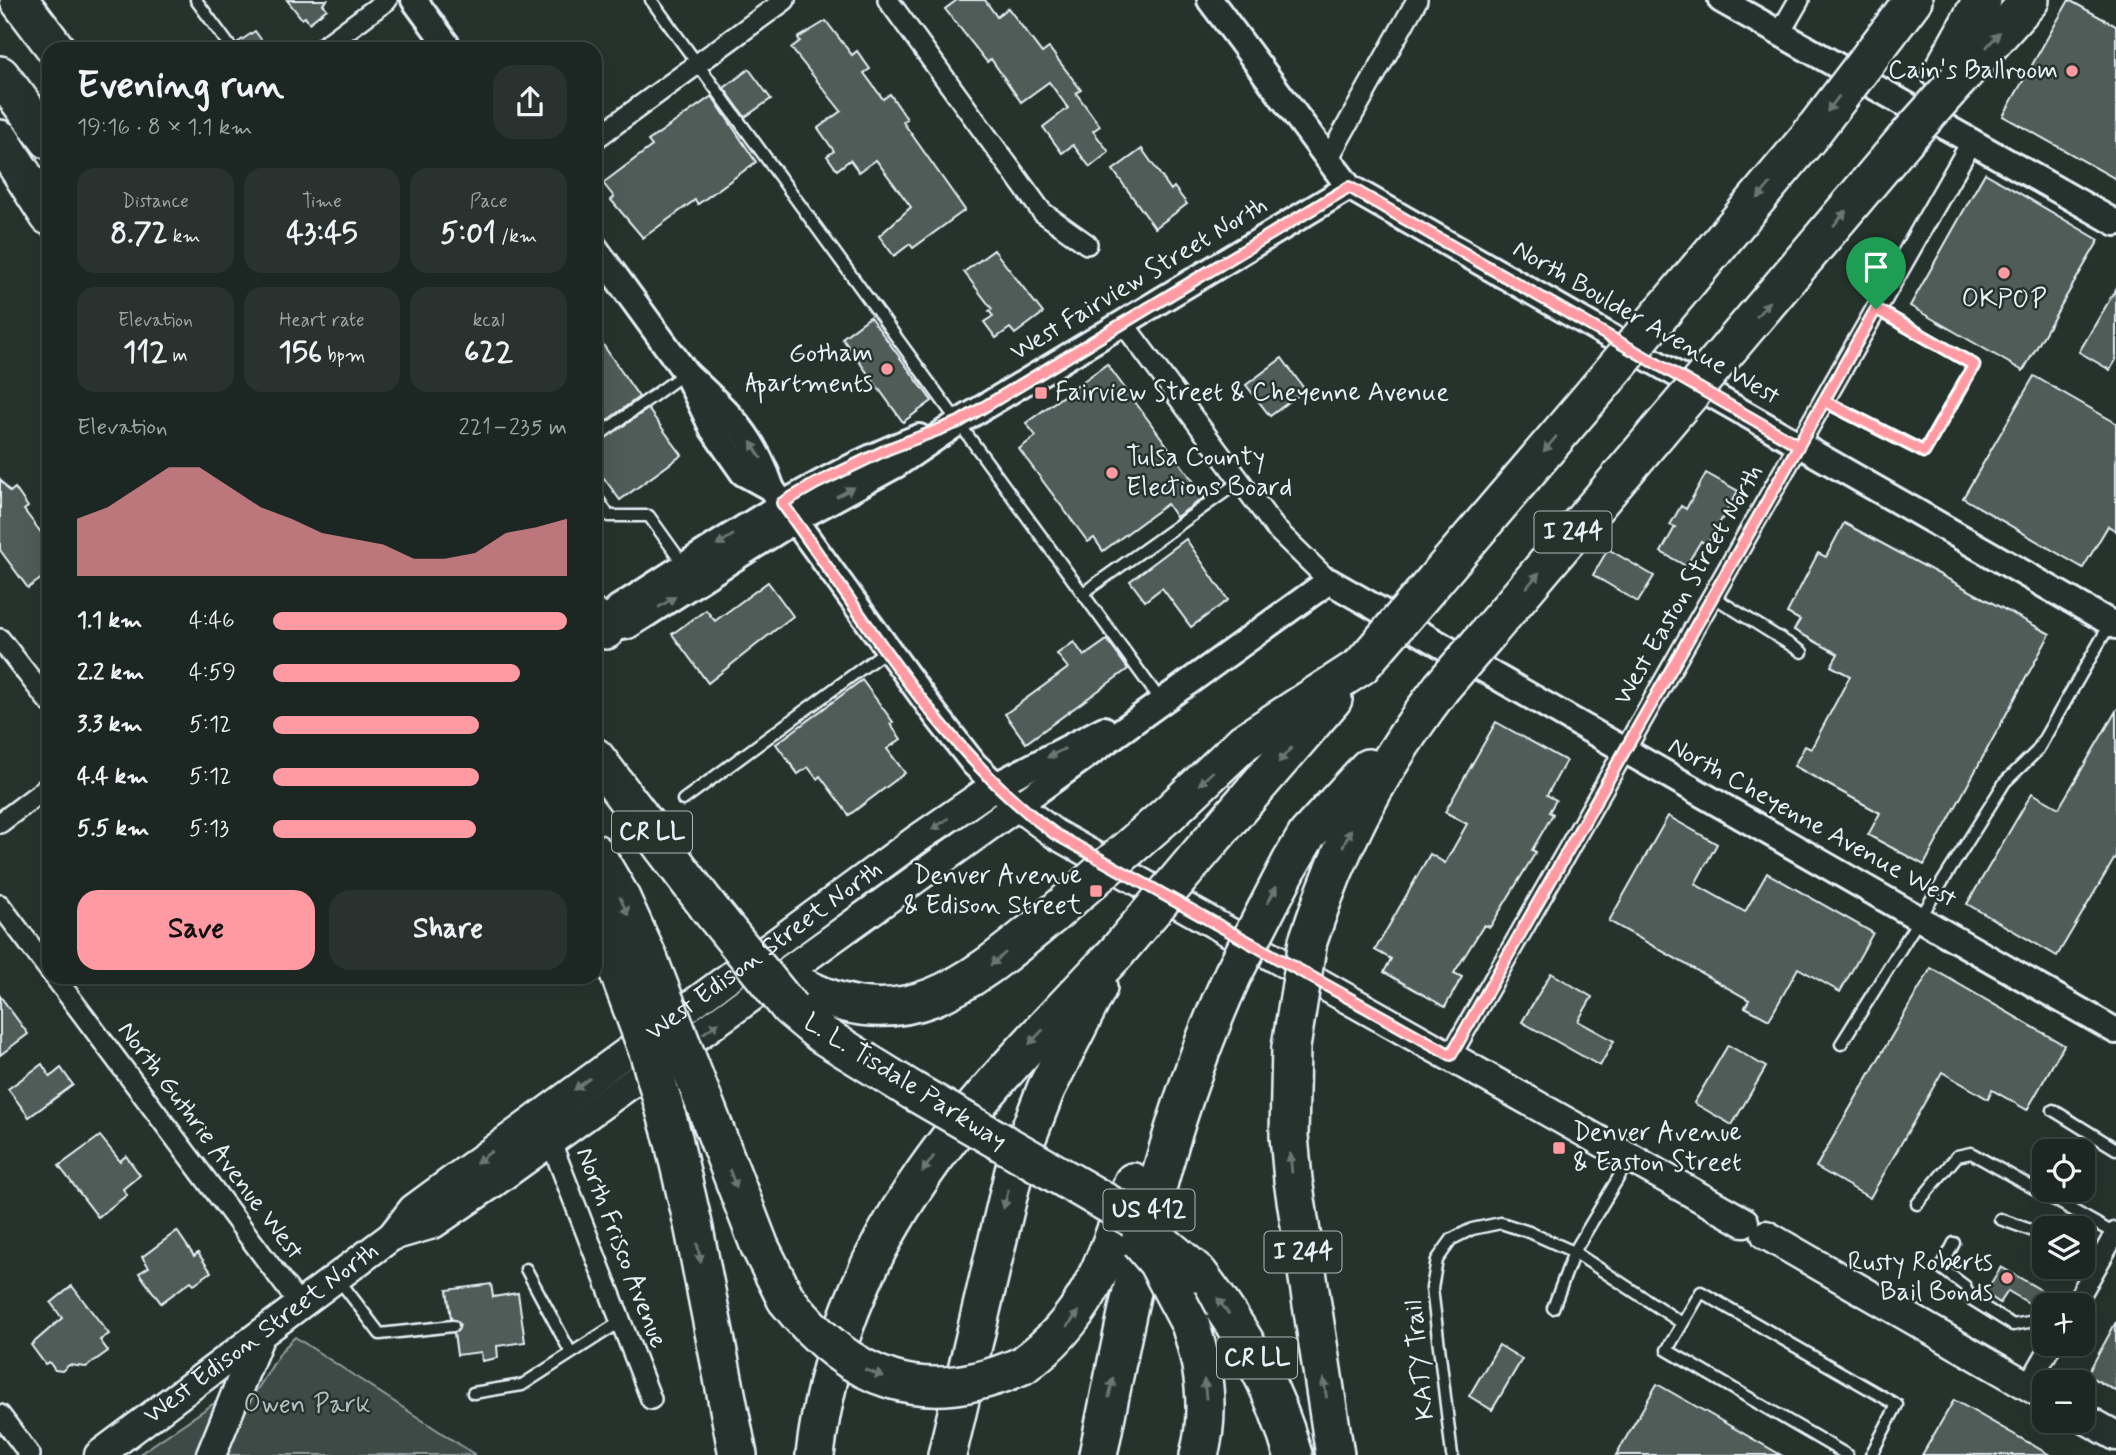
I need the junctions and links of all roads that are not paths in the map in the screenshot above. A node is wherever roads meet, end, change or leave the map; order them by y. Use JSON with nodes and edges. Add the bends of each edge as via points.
{"nodes":[{"id":1,"x":196,"y":0,"type":"edge"},
{"id":2,"x":387,"y":0,"type":"edge"},
{"id":3,"x":414,"y":0,"type":"edge"},
{"id":4,"x":651,"y":0,"type":"edge"},
{"id":5,"x":785,"y":0,"type":"edge"},
{"id":6,"x":888,"y":0,"type":"edge"},
{"id":7,"x":1210,"y":0,"type":"edge"},
{"id":8,"x":1417,"y":0,"type":"edge"},
{"id":9,"x":1721,"y":0,"type":"edge"},
{"id":10,"x":1798,"y":0,"type":"edge"},
{"id":11,"x":1913,"y":0,"type":"edge"},
{"id":12,"x":1982,"y":0,"type":"edge"},
{"id":13,"x":2030,"y":0,"type":"edge"},
{"id":14,"x":26,"y":9,"type":"edge"},
{"id":15,"x":1780,"y":33,"type":"junction"},
{"id":16,"x":52,"y":42,"type":"edge"},
{"id":17,"x":227,"y":42,"type":"edge"},
{"id":18,"x":330,"y":42,"type":"edge"},
{"id":19,"x":445,"y":42,"type":"edge"},
{"id":20,"x":697,"y":63,"type":"junction"},
{"id":21,"x":0,"y":75,"type":"edge"},
{"id":22,"x":1949,"y":77,"type":"junction"},
{"id":23,"x":42,"y":131,"type":"edge"},
{"id":24,"x":602,"y":134,"type":"edge"},
{"id":25,"x":0,"y":139,"type":"edge"},
{"id":26,"x":1972,"y":141,"type":"junction"},
{"id":27,"x":1327,"y":161,"type":"junction"},
{"id":28,"x":1349,"y":187,"type":"junction"},
{"id":29,"x":42,"y":205,"type":"edge"},
{"id":30,"x":2116,"y":223,"type":"edge"},
{"id":31,"x":1087,"y":244,"type":"dead end"},
{"id":32,"x":602,"y":258,"type":"edge"},
{"id":33,"x":1876,"y":309,"type":"junction"},
{"id":34,"x":1124,"y":323,"type":"junction"},
{"id":35,"x":685,"y":373,"type":"junction"},
{"id":36,"x":1824,"y":401,"type":"junction"},
{"id":37,"x":959,"y":422,"type":"junction"},
{"id":38,"x":602,"y":433,"type":"edge"},
{"id":39,"x":1798,"y":445,"type":"junction"},
{"id":40,"x":1239,"y":482,"type":"junction"},
{"id":41,"x":783,"y":504,"type":"junction"},
{"id":42,"x":602,"y":506,"type":"edge"},
{"id":43,"x":684,"y":566,"type":"junction"},
{"id":44,"x":1329,"y":582,"type":"junction"},
{"id":45,"x":1083,"y":593,"type":"junction"},
{"id":46,"x":1712,"y":596,"type":"junction"},
{"id":47,"x":602,"y":625,"type":"edge"},
{"id":48,"x":2113,"y":625,"type":"edge"},
{"id":49,"x":602,"y":628,"type":"edge"},
{"id":50,"x":0,"y":639,"type":"edge"},
{"id":51,"x":887,"y":650,"type":"junction"},
{"id":52,"x":1802,"y":652,"type":"dead end"},
{"id":53,"x":1362,"y":666,"type":"junction"},
{"id":54,"x":1441,"y":688,"type":"junction"},
{"id":55,"x":42,"y":693,"type":"edge"},
{"id":56,"x":1162,"y":701,"type":"junction"},
{"id":57,"x":1624,"y":751,"type":"junction"},
{"id":58,"x":602,"y":766,"type":"edge"},
{"id":59,"x":996,"y":785,"type":"junction"},
{"id":60,"x":42,"y":791,"type":"edge"},
{"id":61,"x":683,"y":800,"type":"dead end"},
{"id":62,"x":1017,"y":806,"type":"junction"},
{"id":63,"x":0,"y":823,"type":"edge"},
{"id":64,"x":602,"y":873,"type":"edge"},
{"id":65,"x":0,"y":905,"type":"edge"},
{"id":66,"x":709,"y":908,"type":"junction"},
{"id":67,"x":1919,"y":918,"type":"junction"},
{"id":68,"x":602,"y":924,"type":"edge"},
{"id":69,"x":1116,"y":952,"type":"junction"},
{"id":70,"x":42,"y":961,"type":"edge"},
{"id":71,"x":634,"y":966,"type":"junction"},
{"id":72,"x":1233,"y":974,"type":"junction"},
{"id":73,"x":60,"y":984,"type":"edge"},
{"id":74,"x":2116,"y":1031,"type":"edge"},
{"id":75,"x":1841,"y":1044,"type":"dead end"},
{"id":76,"x":1451,"y":1055,"type":"junction"},
{"id":77,"x":2053,"y":1110,"type":"dead end"},
{"id":78,"x":538,"y":1116,"type":"junction"},
{"id":79,"x":552,"y":1142,"type":"junction"},
{"id":80,"x":2116,"y":1149,"type":"edge"},
{"id":81,"x":1631,"y":1157,"type":"junction"},
{"id":82,"x":1078,"y":1188,"type":"junction"},
{"id":83,"x":1917,"y":1203,"type":"dead end"},
{"id":84,"x":2000,"y":1219,"type":"dead end"},
{"id":85,"x":2032,"y":1231,"type":"edge"},
{"id":86,"x":2115,"y":1233,"type":"edge"},
{"id":87,"x":393,"y":1237,"type":"junction"},
{"id":88,"x":1954,"y":1243,"type":"dead end"},
{"id":89,"x":1574,"y":1252,"type":"junction"},
{"id":90,"x":2095,"y":1256,"type":"edge"},
{"id":91,"x":2100,"y":1259,"type":"junction"},
{"id":92,"x":526,"y":1269,"type":"dead end"},
{"id":93,"x":337,"y":1277,"type":"junction"},
{"id":94,"x":2081,"y":1293,"type":"edge"},
{"id":95,"x":299,"y":1304,"type":"junction"},
{"id":96,"x":1552,"y":1308,"type":"dead end"},
{"id":97,"x":711,"y":1321,"type":"junction"},
{"id":98,"x":2032,"y":1321,"type":"edge"},
{"id":99,"x":620,"y":1322,"type":"junction"},
{"id":100,"x":1682,"y":1323,"type":"junction"},
{"id":101,"x":453,"y":1326,"type":"dead end"},
{"id":102,"x":261,"y":1333,"type":"junction"},
{"id":103,"x":571,"y":1353,"type":"junction"},
{"id":104,"x":2032,"y":1388,"type":"edge"},
{"id":105,"x":473,"y":1393,"type":"dead end"},
{"id":106,"x":651,"y":1399,"type":"dead end"},
{"id":107,"x":0,"y":1415,"type":"edge"},
{"id":108,"x":2095,"y":1424,"type":"edge"},
{"id":109,"x":2116,"y":1436,"type":"edge"},
{"id":110,"x":30,"y":1455,"type":"edge"},
{"id":111,"x":99,"y":1455,"type":"edge"},
{"id":112,"x":211,"y":1455,"type":"edge"},
{"id":113,"x":720,"y":1455,"type":"edge"},
{"id":114,"x":738,"y":1455,"type":"edge"},
{"id":115,"x":815,"y":1455,"type":"edge"},
{"id":116,"x":947,"y":1455,"type":"edge"},
{"id":117,"x":1098,"y":1455,"type":"edge"},
{"id":118,"x":1199,"y":1455,"type":"edge"},
{"id":119,"x":1293,"y":1455,"type":"edge"},
{"id":120,"x":1335,"y":1455,"type":"edge"},
{"id":121,"x":1452,"y":1455,"type":"edge"},
{"id":122,"x":1847,"y":1455,"type":"edge"},
{"id":123,"x":1871,"y":1455,"type":"edge"}],
"edges":[{"from":1,"to":17,"type":"lane"},
{"from":2,"to":18,"type":"street"},
{"from":3,"to":19,"type":"street"},
{"from":4,"to":20,"type":"lane"},
{"from":5,"to":20,"type":"street"},
{"from":6,"to":31,"type":"street","via":[[1042,212]]},
{"from":7,"to":27,"type":"street","name":"North Boulder Avenue West"},
{"from":8,"to":27,"type":"street"},
{"from":9,"to":15,"type":"street"},
{"from":10,"to":15,"type":"street"},
{"from":11,"to":53,"type":"highway","number":"I 244","one_way":true,"bridge":true,"via":[[1808,138]]},
{"from":12,"to":22,"type":"highway"},
{"from":22,"to":13,"type":"highway","one_way":true},
{"from":14,"to":16,"type":"highway"},
{"from":15,"to":26,"type":"street"},
{"from":20,"to":24,"type":"street"},
{"from":20,"to":37,"type":"lane"},
{"from":21,"to":23,"type":"highway"},
{"from":54,"to":22,"type":"highway","number":"I 244","one_way":true,"bridge":true,"via":[[1903,142]]},
{"from":25,"to":29,"type":"highway"},
{"from":26,"to":30,"type":"street"},
{"from":26,"to":33,"type":"street","name":"West Easton Street North"},
{"from":27,"to":28,"type":"street","name":"North Boulder Avenue West"},
{"from":28,"to":34,"type":"street","name":"West Fairview Street North"},
{"from":28,"to":39,"type":"street","name":"North Boulder Avenue West"},
{"from":32,"to":35,"type":"street"},
{"from":33,"to":36,"type":"street","name":"West Easton Street North"},
{"from":33,"to":36,"type":"lane","via":[[1974,365],[1924,452]]},
{"from":34,"to":37,"type":"street","name":"West Fairview Street North"},
{"from":34,"to":40,"type":"street","name":"North Cheyenne Avenue West"},
{"from":35,"to":38,"type":"lane"},
{"from":35,"to":41,"type":"street","via":[[732,416],[762,458]]},
{"from":36,"to":39,"type":"street","name":"West Easton Street North"},
{"from":37,"to":41,"type":"street","name":"West Fairview Street North","via":[[888,449]]},
{"from":37,"to":45,"type":"lane"},
{"from":39,"to":46,"type":"street","name":"West Easton Street North"},
{"from":39,"to":48,"type":"street","name":"North Boulder Avenue West"},
{"from":40,"to":44,"type":"street","name":"North Cheyenne Avenue West","via":[[1285,541]]},
{"from":40,"to":45,"type":"lane"},
{"from":41,"to":43,"type":"street","name":"West Fairview Street North","one_way":true},
{"from":49,"to":41,"type":"street","name":"West Fairview Street North","one_way":true,"via":[[628,626]]},
{"from":41,"to":51,"type":"street"},
{"from":42,"to":43,"type":"lane","via":[[609,516],[649,516]]},
{"from":43,"to":47,"type":"street","name":"West Fairview Street North","via":[[618,608]]},
{"from":44,"to":56,"type":"street","name":"West Edison Street North"},
{"from":44,"to":57,"type":"street","name":"North Cheyenne Avenue West"},
{"from":45,"to":56,"type":"lane"},
{"from":46,"to":52,"type":"lane"},
{"from":46,"to":57,"type":"street","name":"West Easton Street North"},
{"from":48,"to":67,"type":"lane","via":[[2037,751],[2005,782]]},
{"from":50,"to":55,"type":"street"},
{"from":51,"to":59,"type":"street","via":[[974,764]]},
{"from":51,"to":61,"type":"lane"},
{"from":53,"to":66,"type":"highway","one_way":true,"bridge":true,"via":[[1244,742],[1051,916],[985,971],[943,994],[913,1003],[862,1005],[822,996],[777,971]]},
{"from":53,"to":69,"type":"highway","number":"I 244","one_way":true,"bridge":true},
{"from":72,"to":54,"type":"highway","number":"US 412","one_way":true,"bridge":true,"via":[[1307,835]]},
{"from":120,"to":54,"type":"highway","number":"I 244","one_way":true,"bridge":true,"via":[[1293,1180],[1291,1047],[1308,940],[1338,858],[1374,783]]},
{"from":56,"to":59,"type":"street","name":"West Edison Street North","one_way":true},
{"from":56,"to":62,"type":"street","name":"West Edison Street North"},
{"from":57,"to":67,"type":"street","name":"North Cheyenne Avenue West"},
{"from":57,"to":76,"type":"street","name":"West Easton Street North"},
{"from":58,"to":66,"type":"highway","name":"L. L. Tisdale Parkway","number":"CR LL"},
{"from":59,"to":62,"type":"main road"},
{"from":59,"to":78,"type":"main road","name":"West Edison Street North","one_way":true},
{"from":60,"to":63,"type":"street"},
{"from":62,"to":76,"type":"main road","via":[[1055,834]]},
{"from":79,"to":62,"type":"main road","name":"West Edison Street North","one_way":true},
{"from":64,"to":71,"type":"highway","one_way":true},
{"from":65,"to":70,"type":"street"},
{"from":66,"to":82,"type":"highway","name":"L. L. Tisdale Parkway","number":"CR LL","bridge":true,"via":[[790,1008],[821,1034]]},
{"from":67,"to":74,"type":"street","name":"North Cheyenne Avenue West"},
{"from":67,"to":75,"type":"lane"},
{"from":68,"to":71,"type":"highway"},
{"from":69,"to":115,"type":"highway","number":"I 244","one_way":true,"via":[[976,1104],[932,1158],[886,1230],[839,1338]]},
{"from":69,"to":116,"type":"highway","one_way":true,"via":[[1046,1089],[1014,1171]]},
{"from":71,"to":72,"type":"highway","one_way":true,"bridge":true,"via":[[709,1115],[756,1237],[786,1299],[845,1360],[870,1373],[933,1387],[993,1377],[1023,1365],[1080,1310],[1093,1287],[1175,1069]]},
{"from":71,"to":97,"type":"highway","one_way":true,"bridge":true,"via":[[649,1054],[693,1224]]},
{"from":117,"to":72,"type":"highway","number":"US 412","one_way":true,"via":[[1158,1178],[1196,1058]]},
{"from":73,"to":95,"type":"street","name":"North Guthrie Avenue West"},
{"from":76,"to":81,"type":"main road"},
{"from":77,"to":80,"type":"lane"},
{"from":78,"to":79,"type":"street","name":"North Frisco Avenue"},
{"from":78,"to":87,"type":"main road","name":"West Edison Street North","one_way":true,"via":[[413,1209]]},
{"from":79,"to":87,"type":"main road","name":"West Edison Street North","via":[[433,1224]]},
{"from":79,"to":99,"type":"street","name":"North Frisco Avenue"},
{"from":81,"to":89,"type":"lane"},
{"from":81,"to":104,"type":"main road"},
{"from":118,"to":82,"type":"highway","one_way":true,"bridge":true,"via":[[1206,1400],[1191,1324],[1152,1256]]},
{"from":119,"to":82,"type":"highway","number":"CR LL","one_way":true,"bridge":true,"via":[[1276,1399],[1257,1358],[1198,1273],[1131,1217]]},
{"from":83,"to":86,"type":"lane","via":[[1957,1156],[1971,1153]]},
{"from":84,"to":85,"type":"lane"},
{"from":86,"to":91,"type":"street"},
{"from":87,"to":93,"type":"main road","name":"West Edison Street North"},
{"from":88,"to":98,"type":"lane","via":[[1941,1268],[1965,1286],[1971,1298],[2013,1325]]},
{"from":89,"to":96,"type":"lane"},
{"from":89,"to":100,"type":"lane"},
{"from":89,"to":121,"type":"lane","name":"KATY Trail","via":[[1501,1223],[1452,1239],[1437,1260],[1432,1288]]},
{"from":90,"to":91,"type":"lane"},
{"from":91,"to":94,"type":"street"},
{"from":92,"to":103,"type":"lane"},
{"from":93,"to":95,"type":"main road","name":"West Edison Street North"},
{"from":93,"to":101,"type":"lane","via":[[380,1334]]},
{"from":95,"to":102,"type":"main road","name":"West Edison Street North"},
{"from":97,"to":113,"type":"highway"},
{"from":97,"to":114,"type":"highway"},
{"from":99,"to":103,"type":"lane"},
{"from":99,"to":106,"type":"street","name":"North Frisco Avenue"},
{"from":100,"to":122,"type":"lane","via":[[1667,1350]]},
{"from":100,"to":123,"type":"lane","via":[[1701,1292],[1897,1405]]},
{"from":102,"to":111,"type":"main road","name":"West Edison Street North"},
{"from":102,"to":112,"type":"main road"},
{"from":103,"to":105,"type":"lane","via":[[522,1385]]},
{"from":107,"to":110,"type":"street"},
{"from":108,"to":109,"type":"main road"}]}
